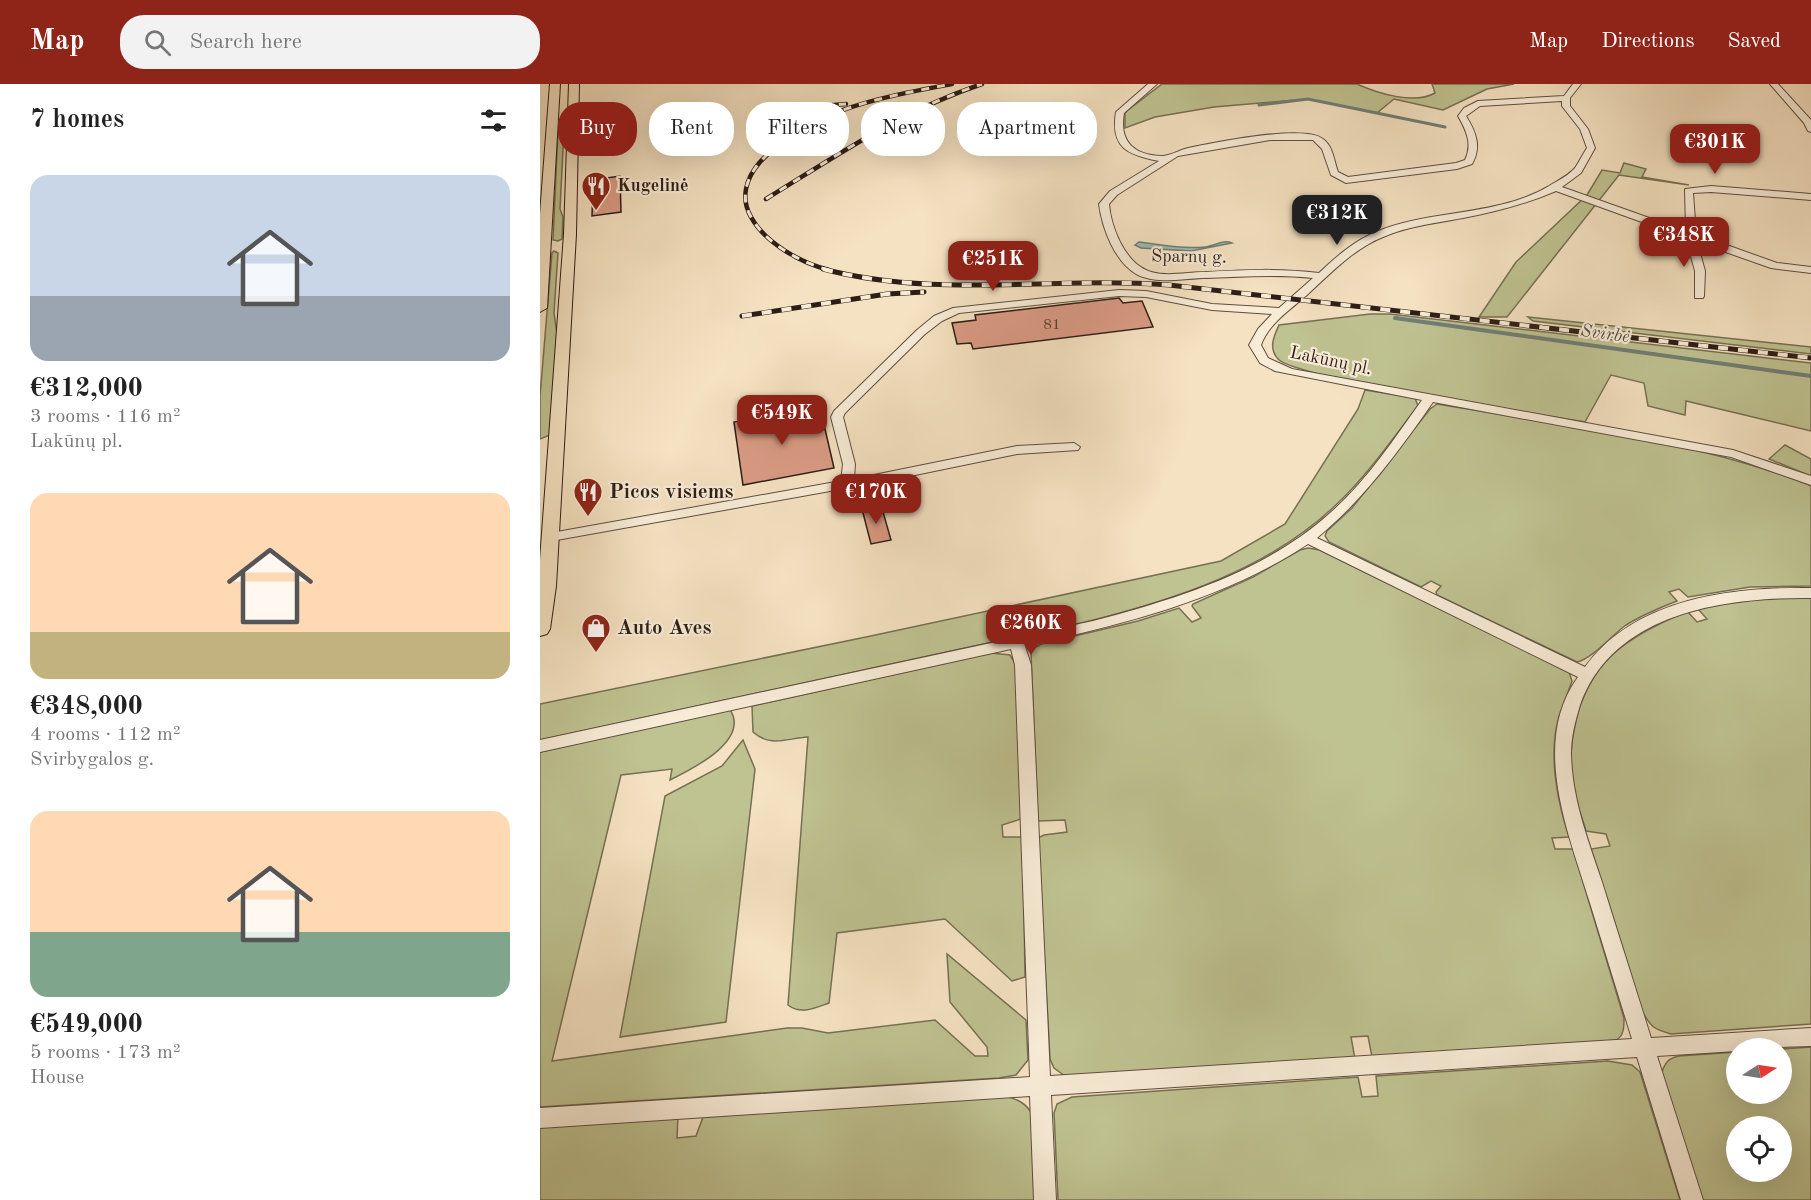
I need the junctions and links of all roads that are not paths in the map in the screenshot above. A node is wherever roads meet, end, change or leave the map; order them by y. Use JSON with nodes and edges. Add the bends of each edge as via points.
{"nodes":[{"id":1,"x":555,"y":84,"type":"edge"},
{"id":2,"x":574,"y":84,"type":"edge"},
{"id":3,"x":1153,"y":84,"type":"edge"},
{"id":4,"x":1577,"y":84,"type":"edge"},
{"id":5,"x":1774,"y":84,"type":"edge"},
{"id":6,"x":1566,"y":98,"type":"junction"},
{"id":7,"x":574,"y":102,"type":"edge"},
{"id":8,"x":558,"y":125,"type":"edge"},
{"id":9,"x":1810,"y":125,"type":"edge"},
{"id":10,"x":553,"y":126,"type":"junction"},
{"id":11,"x":572,"y":156,"type":"edge"},
{"id":12,"x":1166,"y":159,"type":"junction"},
{"id":13,"x":1553,"y":187,"type":"junction"},
{"id":14,"x":1811,"y":197,"type":"edge"},
{"id":15,"x":1691,"y":238,"type":"junction"},
{"id":16,"x":542,"y":247,"type":"edge"},
{"id":17,"x":568,"y":252,"type":"junction"},
{"id":18,"x":1811,"y":270,"type":"edge"},
{"id":19,"x":1322,"y":276,"type":"junction"},
{"id":20,"x":541,"y":286,"type":"edge"},
{"id":21,"x":1699,"y":296,"type":"dead end"},
{"id":22,"x":540,"y":308,"type":"edge"},
{"id":23,"x":1283,"y":311,"type":"junction"},
{"id":24,"x":1429,"y":399,"type":"junction"},
{"id":25,"x":548,"y":445,"type":"edge"},
{"id":26,"x":1074,"y":447,"type":"dead end"},
{"id":27,"x":1811,"y":481,"type":"edge"},
{"id":28,"x":848,"y":484,"type":"junction"},
{"id":29,"x":546,"y":538,"type":"edge"},
{"id":30,"x":1307,"y":538,"type":"junction"},
{"id":31,"x":1811,"y":593,"type":"edge"},
{"id":32,"x":540,"y":629,"type":"edge"},
{"id":33,"x":1017,"y":642,"type":"junction"},
{"id":34,"x":1587,"y":675,"type":"junction"},
{"id":35,"x":540,"y":746,"type":"edge"},
{"id":36,"x":1811,"y":1037,"type":"edge"},
{"id":37,"x":1644,"y":1047,"type":"junction"},
{"id":38,"x":1040,"y":1088,"type":"junction"},
{"id":39,"x":540,"y":1118,"type":"edge"},
{"id":40,"x":1045,"y":1200,"type":"edge"},
{"id":41,"x":1692,"y":1200,"type":"edge"}],
"edges":[{"from":1,"to":10,"type":"main road"},
{"from":2,"to":7,"type":"main road"},
{"from":3,"to":12,"type":"street","via":[[1120,112],[1118,134],[1137,151]]},
{"from":4,"to":6,"type":"street"},
{"from":5,"to":9,"type":"street"},
{"from":6,"to":12,"type":"street","name":"Sparnų g.","via":[[1478,104],[1467,110],[1462,116],[1473,140],[1469,162],[1445,169],[1352,181],[1338,177],[1324,145],[1305,135],[1194,150]]},
{"from":6,"to":13,"type":"street","name":"Lakūnų pl.","via":[[1566,106],[1584,129],[1591,148],[1584,163]]},
{"from":8,"to":10,"type":"main road"},
{"from":10,"to":16,"type":"main road"},
{"from":11,"to":17,"type":"main road"},
{"from":12,"to":19,"type":"street","name":"Sparnų g.","via":[[1104,204],[1111,233],[1141,273]]},
{"from":13,"to":15,"type":"street"},
{"from":13,"to":19,"type":"street","name":"Lakūnų pl.","via":[[1504,207],[1378,235]]},
{"from":14,"to":15,"type":"street","via":[[1688,190]]},
{"from":15,"to":18,"type":"street","via":[[1775,266]]},
{"from":15,"to":21,"type":"street","via":[[1700,272]]},
{"from":16,"to":17,"type":"main road","via":[[557,246]]},
{"from":16,"to":20,"type":"main road"},
{"from":17,"to":25,"type":"main road"},
{"from":19,"to":23,"type":"street","name":"Lakūnų pl."},
{"from":20,"to":22,"type":"main road"},
{"from":23,"to":24,"type":"street","name":"Lakūnų pl.","via":[[1262,330],[1255,345],[1268,364],[1305,376]]},
{"from":23,"to":28,"type":"street","via":[[1212,307],[1146,294],[1119,293],[946,313],[901,350],[840,411],[837,417],[849,464]]},
{"from":24,"to":27,"type":"street","name":"Lakūnų pl.","via":[[1733,454]]},
{"from":24,"to":30,"type":"street","via":[[1365,485]]},
{"from":25,"to":29,"type":"main road"},
{"from":26,"to":28,"type":"street","via":[[1017,450]]},
{"from":28,"to":29,"type":"street"},
{"from":29,"to":32,"type":"main road","via":[[547,586]]},
{"from":30,"to":33,"type":"street","via":[[1255,568],[1173,603]]},
{"from":30,"to":34,"type":"street"},
{"from":31,"to":34,"type":"street","via":[[1733,595],[1676,609],[1629,633]]},
{"from":33,"to":35,"type":"street"},
{"from":33,"to":38,"type":"street","via":[[1023,665]]},
{"from":34,"to":37,"type":"street","via":[[1566,723],[1562,756],[1569,806]]},
{"from":36,"to":37,"type":"street"},
{"from":37,"to":38,"type":"street"},
{"from":37,"to":41,"type":"street"},
{"from":38,"to":39,"type":"street"},
{"from":38,"to":40,"type":"street"}]}
